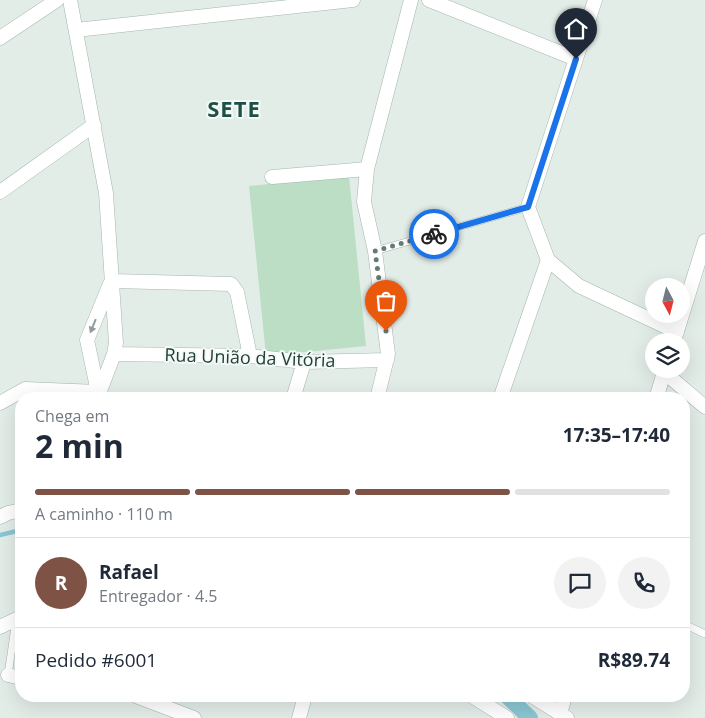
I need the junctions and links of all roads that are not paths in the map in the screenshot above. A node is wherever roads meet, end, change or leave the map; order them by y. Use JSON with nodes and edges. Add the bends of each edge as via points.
{"nodes":[{"id":1,"x":57,"y":0,"type":"edge"},
{"id":2,"x":70,"y":0,"type":"edge"},
{"id":3,"x":353,"y":0,"type":"edge"},
{"id":4,"x":411,"y":0,"type":"edge"},
{"id":5,"x":429,"y":0,"type":"edge"},
{"id":6,"x":595,"y":0,"type":"edge"},
{"id":7,"x":76,"y":30,"type":"junction"},
{"id":8,"x":0,"y":38,"type":"edge"},
{"id":9,"x":576,"y":59,"type":"junction"},
{"id":10,"x":94,"y":125,"type":"junction"},
{"id":11,"x":367,"y":169,"type":"junction"},
{"id":12,"x":272,"y":177,"type":"dead end"},
{"id":13,"x":0,"y":192,"type":"edge"},
{"id":14,"x":528,"y":207,"type":"junction"},
{"id":15,"x":705,"y":241,"type":"edge"},
{"id":16,"x":375,"y":251,"type":"junction"},
{"id":17,"x":548,"y":260,"type":"junction"},
{"id":18,"x":112,"y":281,"type":"junction"},
{"id":19,"x":669,"y":333,"type":"edge"},
{"id":20,"x":676,"y":333,"type":"edge"},
{"id":21,"x":114,"y":354,"type":"junction"},
{"id":22,"x":250,"y":356,"type":"junction"},
{"id":23,"x":386,"y":360,"type":"junction"},
{"id":24,"x":304,"y":362,"type":"junction"},
{"id":25,"x":663,"y":378,"type":"edge"},
{"id":26,"x":674,"y":378,"type":"edge"},
{"id":27,"x":18,"y":392,"type":"edge"},
{"id":28,"x":66,"y":392,"type":"edge"},
{"id":29,"x":97,"y":392,"type":"edge"},
{"id":30,"x":98,"y":392,"type":"edge"},
{"id":31,"x":295,"y":392,"type":"edge"},
{"id":32,"x":379,"y":392,"type":"edge"},
{"id":33,"x":502,"y":392,"type":"edge"},
{"id":34,"x":658,"y":392,"type":"edge"},
{"id":35,"x":689,"y":392,"type":"edge"},
{"id":36,"x":690,"y":393,"type":"edge"},
{"id":37,"x":15,"y":394,"type":"edge"},
{"id":38,"x":0,"y":402,"type":"edge"},
{"id":39,"x":705,"y":407,"type":"edge"},
{"id":40,"x":15,"y":511,"type":"edge"},
{"id":41,"x":0,"y":517,"type":"edge"},
{"id":42,"x":15,"y":620,"type":"edge"},
{"id":43,"x":0,"y":627,"type":"edge"},
{"id":44,"x":690,"y":627,"type":"edge"},
{"id":45,"x":705,"y":634,"type":"edge"},
{"id":46,"x":152,"y":702,"type":"edge"},
{"id":47,"x":304,"y":702,"type":"edge"},
{"id":48,"x":482,"y":702,"type":"edge"},
{"id":49,"x":541,"y":702,"type":"edge"},
{"id":50,"x":564,"y":702,"type":"edge"},
{"id":51,"x":563,"y":716,"type":"edge"},
{"id":52,"x":194,"y":718,"type":"edge"},
{"id":53,"x":299,"y":718,"type":"edge"},
{"id":54,"x":507,"y":718,"type":"edge"}],
"edges":[{"from":1,"to":8,"type":"street"},
{"from":2,"to":7,"type":"street"},
{"from":3,"to":7,"type":"street"},
{"from":4,"to":11,"type":"street"},
{"from":5,"to":9,"type":"street"},
{"from":6,"to":9,"type":"street"},
{"from":7,"to":10,"type":"street"},
{"from":9,"to":14,"type":"street"},
{"from":10,"to":13,"type":"street"},
{"from":10,"to":18,"type":"street","via":[[106,193]]},
{"from":11,"to":12,"type":"street"},
{"from":11,"to":16,"type":"street","via":[[364,202]]},
{"from":14,"to":16,"type":"lane"},
{"from":14,"to":17,"type":"street"},
{"from":15,"to":20,"type":"street"},
{"from":16,"to":23,"type":"street","via":[[386,331]]},
{"from":17,"to":19,"type":"street","via":[[579,286]]},
{"from":17,"to":33,"type":"street"},
{"from":18,"to":21,"type":"street"},
{"from":18,"to":22,"type":"street","via":[[231,284],[237,292]]},
{"from":18,"to":29,"type":"street","one_way":true,"via":[[88,340]]},
{"from":21,"to":22,"type":"street","name":"Rua União da Vitória"},
{"from":21,"to":30,"type":"street"},
{"from":22,"to":24,"type":"street","name":"Rua União da Vitória"},
{"from":23,"to":24,"type":"street","name":"Rua União da Vitória"},
{"from":23,"to":32,"type":"street"},
{"from":24,"to":31,"type":"street"},
{"from":25,"to":34,"type":"street"},
{"from":26,"to":35,"type":"street"},
{"from":27,"to":28,"type":"street","via":[[25,388]]},
{"from":36,"to":39,"type":"street"},
{"from":37,"to":38,"type":"street"},
{"from":40,"to":41,"type":"street"},
{"from":42,"to":43,"type":"street"},
{"from":44,"to":45,"type":"lane"},
{"from":46,"to":52,"type":"street"},
{"from":47,"to":53,"type":"street"},
{"from":48,"to":54,"type":"street"},
{"from":49,"to":51,"type":"street"},
{"from":50,"to":51,"type":"street"}]}
